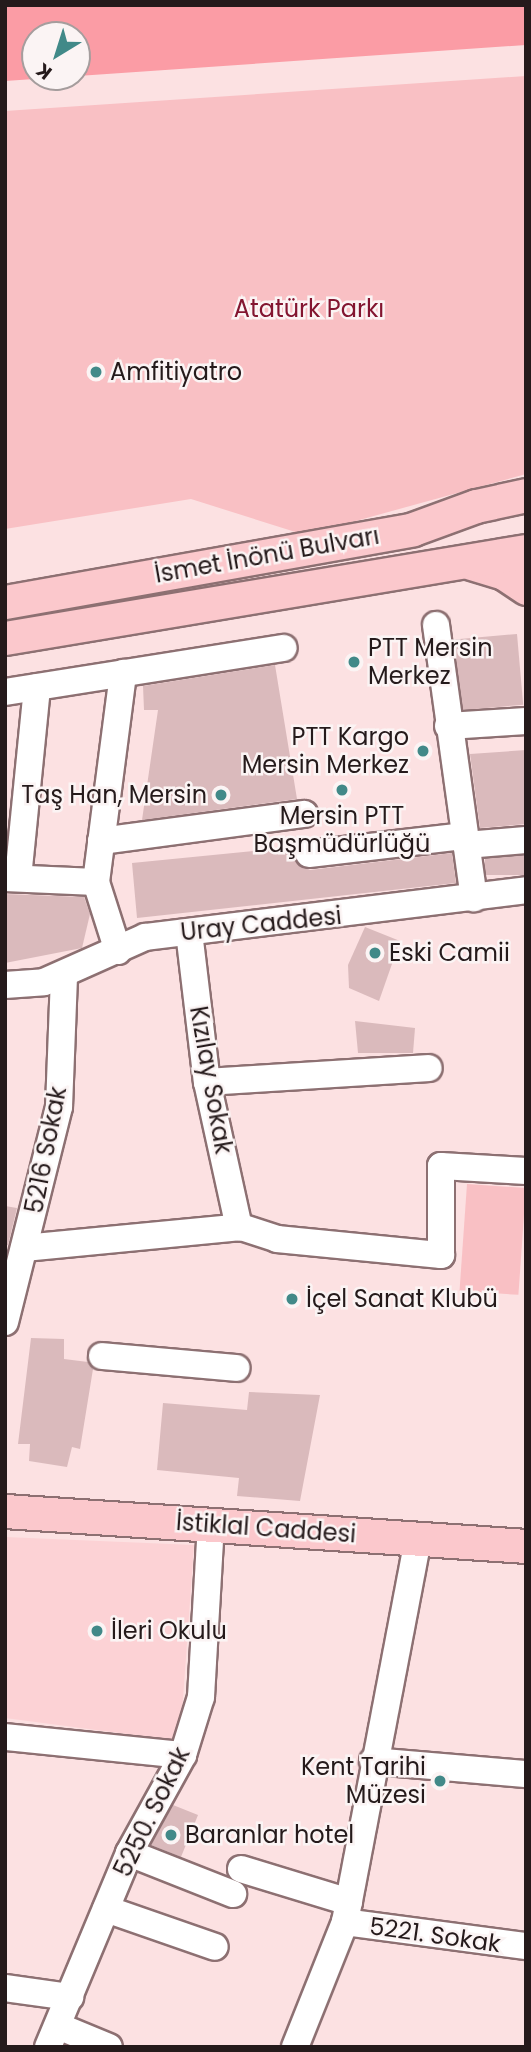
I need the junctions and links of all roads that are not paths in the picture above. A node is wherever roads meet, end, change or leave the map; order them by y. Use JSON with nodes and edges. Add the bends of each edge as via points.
{"nodes":[{"id":1,"x":526,"y":495,"type":"edge"},
{"id":2,"x":526,"y":551,"type":"edge"},
{"id":3,"x":468,"y":563,"type":"junction"},
{"id":4,"x":526,"y":588,"type":"edge"},
{"id":5,"x":5,"y":602,"type":"edge"},
{"id":6,"x":436,"y":625,"type":"dead end"},
{"id":7,"x":5,"y":638,"type":"edge"},
{"id":8,"x":284,"y":648,"type":"dead end"},
{"id":9,"x":123,"y":673,"type":"junction"},
{"id":10,"x":37,"y":687,"type":"junction"},
{"id":11,"x":5,"y":692,"type":"edge"},
{"id":12,"x":526,"y":721,"type":"edge"},
{"id":13,"x":448,"y":726,"type":"junction"},
{"id":14,"x":304,"y":814,"type":"dead end"},
{"id":15,"x":526,"y":840,"type":"edge"},
{"id":16,"x":101,"y":841,"type":"junction"},
{"id":17,"x":465,"y":841,"type":"junction"},
{"id":18,"x":309,"y":854,"type":"dead end"},
{"id":19,"x":12,"y":878,"type":"edge"},
{"id":20,"x":96,"y":882,"type":"junction"},
{"id":21,"x":526,"y":890,"type":"edge"},
{"id":22,"x":474,"y":898,"type":"junction"},
{"id":23,"x":189,"y":932,"type":"junction"},
{"id":24,"x":118,"y":951,"type":"junction"},
{"id":25,"x":64,"y":974,"type":"junction"},
{"id":26,"x":5,"y":985,"type":"edge"},
{"id":27,"x":429,"y":1068,"type":"dead end"},
{"id":28,"x":207,"y":1082,"type":"junction"},
{"id":29,"x":526,"y":1171,"type":"edge"},
{"id":30,"x":239,"y":1228,"type":"junction"},
{"id":31,"x":24,"y":1248,"type":"junction"},
{"id":32,"x":11,"y":1274,"type":"edge"},
{"id":33,"x":5,"y":1322,"type":"edge"},
{"id":34,"x":102,"y":1356,"type":"dead end"},
{"id":35,"x":236,"y":1368,"type":"dead end"},
{"id":36,"x":5,"y":1511,"type":"edge"},
{"id":37,"x":211,"y":1524,"type":"junction"},
{"id":38,"x":418,"y":1539,"type":"junction"},
{"id":39,"x":526,"y":1546,"type":"edge"},
{"id":40,"x":5,"y":1737,"type":"edge"},
{"id":41,"x":183,"y":1755,"type":"junction"},
{"id":42,"x":373,"y":1761,"type":"junction"},
{"id":43,"x":526,"y":1774,"type":"edge"},
{"id":44,"x":129,"y":1853,"type":"junction"},
{"id":45,"x":106,"y":1909,"type":"junction"},
{"id":46,"x":347,"y":1912,"type":"junction"},
{"id":47,"x":526,"y":1946,"type":"edge"},
{"id":48,"x":215,"y":1947,"type":"dead end"},
{"id":49,"x":5,"y":1988,"type":"edge"},
{"id":50,"x":70,"y":1997,"type":"junction"},
{"id":51,"x":53,"y":2036,"type":"edge"},
{"id":52,"x":109,"y":2047,"type":"edge"},
{"id":53,"x":295,"y":2047,"type":"edge"}],
"edges":[{"from":1,"to":5,"type":"main road","name":"İsmet İnönü Bulvarı","via":[[476,506],[413,529]]},
{"from":2,"to":3,"type":"main road","name":"İsmet İnönü Bulvarı"},
{"from":3,"to":4,"type":"main road","via":[[504,573]]},
{"from":3,"to":7,"type":"main road","name":"İsmet İnönü Bulvarı"},
{"from":6,"to":13,"type":"street"},
{"from":8,"to":9,"type":"street"},
{"from":9,"to":10,"type":"street"},
{"from":9,"to":16,"type":"street"},
{"from":10,"to":11,"type":"street"},
{"from":10,"to":19,"type":"street"},
{"from":12,"to":13,"type":"street"},
{"from":13,"to":17,"type":"street"},
{"from":14,"to":16,"type":"street"},
{"from":15,"to":17,"type":"street"},
{"from":16,"to":20,"type":"street"},
{"from":17,"to":18,"type":"street"},
{"from":17,"to":22,"type":"street"},
{"from":19,"to":20,"type":"street"},
{"from":20,"to":24,"type":"street"},
{"from":21,"to":22,"type":"street","name":"Uray Caddesi"},
{"from":22,"to":23,"type":"street","name":"Uray Caddesi"},
{"from":23,"to":24,"type":"street","name":"Uray Caddesi","via":[[145,937]]},
{"from":23,"to":28,"type":"street","name":"Kızılay Sokak"},
{"from":24,"to":25,"type":"street","name":"Uray Caddesi"},
{"from":25,"to":26,"type":"street","name":"Uray Caddesi","via":[[44,982]]},
{"from":25,"to":31,"type":"street","name":"5216 Sokak","via":[[59,1107]]},
{"from":27,"to":28,"type":"street"},
{"from":28,"to":30,"type":"street","name":"Kızılay Sokak"},
{"from":29,"to":30,"type":"street","via":[[442,1167],[440,1255],[278,1239]]},
{"from":30,"to":31,"type":"street"},
{"from":31,"to":32,"type":"street","name":"5216 Sokak"},
{"from":32,"to":33,"type":"street","name":"5216 Sokak"},
{"from":34,"to":35,"type":"street"},
{"from":36,"to":37,"type":"main road","name":"İstiklal Caddesi"},
{"from":37,"to":38,"type":"main road","name":"İstiklal Caddesi"},
{"from":37,"to":41,"type":"street","name":"5250. Sokak","via":[[201,1697]]},
{"from":38,"to":39,"type":"main road","name":"İstiklal Caddesi"},
{"from":38,"to":42,"type":"street"},
{"from":40,"to":41,"type":"street"},
{"from":41,"to":44,"type":"street","name":"5250. Sokak"},
{"from":42,"to":43,"type":"street"},
{"from":42,"to":46,"type":"street"},
{"from":44,"to":45,"type":"street","name":"5250. Sokak"},
{"from":44,"to":46,"type":"street","name":"5221. Sokak"},
{"from":45,"to":48,"type":"street"},
{"from":45,"to":50,"type":"street","name":"5250. Sokak"},
{"from":46,"to":47,"type":"street","name":"5221. Sokak"},
{"from":46,"to":53,"type":"street"},
{"from":49,"to":50,"type":"street"},
{"from":50,"to":51,"type":"street","name":"5250. Sokak"},
{"from":51,"to":52,"type":"street"}]}
